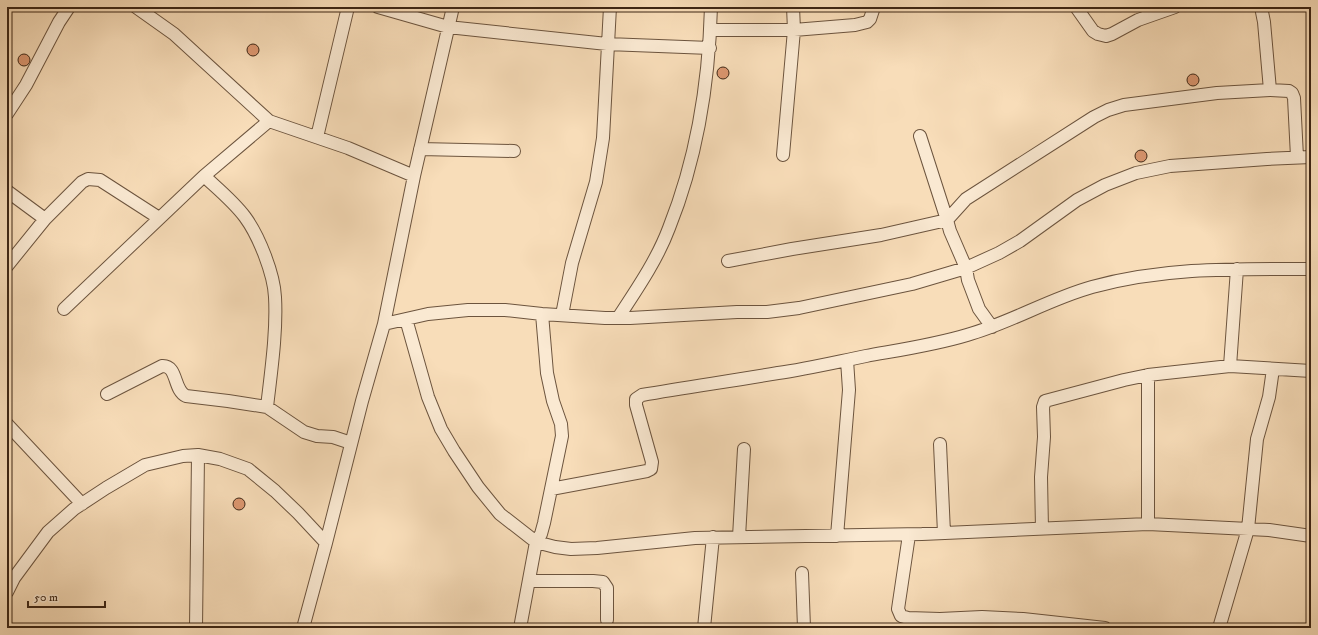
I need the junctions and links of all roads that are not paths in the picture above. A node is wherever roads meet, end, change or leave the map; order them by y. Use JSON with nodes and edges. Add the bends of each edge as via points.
{"nodes":[{"id":1,"x":69,"y":7,"type":"edge"},
{"id":2,"x":136,"y":7,"type":"edge"},
{"id":3,"x":348,"y":7,"type":"edge"},
{"id":4,"x":378,"y":7,"type":"edge"},
{"id":5,"x":453,"y":7,"type":"edge"},
{"id":6,"x":610,"y":7,"type":"edge"},
{"id":7,"x":711,"y":7,"type":"edge"},
{"id":8,"x":793,"y":7,"type":"edge"},
{"id":9,"x":874,"y":7,"type":"edge"},
{"id":10,"x":1076,"y":7,"type":"edge"},
{"id":11,"x":1175,"y":7,"type":"edge"},
{"id":12,"x":1261,"y":7,"type":"edge"},
{"id":13,"x":448,"y":27,"type":"junction"},
{"id":14,"x":710,"y":30,"type":"junction"},
{"id":15,"x":794,"y":30,"type":"junction"},
{"id":16,"x":607,"y":44,"type":"junction"},
{"id":17,"x":710,"y":48,"type":"junction"},
{"id":18,"x":1270,"y":90,"type":"junction"},
{"id":19,"x":7,"y":114,"type":"edge"},
{"id":20,"x":270,"y":121,"type":"junction"},
{"id":21,"x":920,"y":136,"type":"dead end"},
{"id":22,"x":317,"y":137,"type":"junction"},
{"id":23,"x":420,"y":149,"type":"junction"},
{"id":24,"x":514,"y":151,"type":"dead end"},
{"id":25,"x":783,"y":155,"type":"dead end"},
{"id":26,"x":1297,"y":157,"type":"junction"},
{"id":27,"x":1311,"y":157,"type":"edge"},
{"id":28,"x":204,"y":176,"type":"junction"},
{"id":29,"x":414,"y":176,"type":"junction"},
{"id":30,"x":7,"y":191,"type":"edge"},
{"id":31,"x":159,"y":218,"type":"junction"},
{"id":32,"x":45,"y":219,"type":"junction"},
{"id":33,"x":947,"y":220,"type":"junction"},
{"id":34,"x":728,"y":261,"type":"dead end"},
{"id":35,"x":7,"y":266,"type":"edge"},
{"id":36,"x":966,"y":268,"type":"junction"},
{"id":37,"x":1237,"y":269,"type":"junction"},
{"id":38,"x":1311,"y":270,"type":"edge"},
{"id":39,"x":64,"y":309,"type":"dead end"},
{"id":40,"x":542,"y":314,"type":"junction"},
{"id":41,"x":562,"y":315,"type":"junction"},
{"id":42,"x":618,"y":318,"type":"junction"},
{"id":43,"x":406,"y":319,"type":"junction"},
{"id":44,"x":384,"y":324,"type":"junction"},
{"id":45,"x":992,"y":327,"type":"junction"},
{"id":46,"x":847,"y":360,"type":"junction"},
{"id":47,"x":1230,"y":366,"type":"junction"},
{"id":48,"x":1273,"y":368,"type":"junction"},
{"id":49,"x":1311,"y":371,"type":"edge"},
{"id":50,"x":1148,"y":375,"type":"junction"},
{"id":51,"x":107,"y":394,"type":"dead end"},
{"id":52,"x":267,"y":407,"type":"junction"},
{"id":53,"x":7,"y":424,"type":"edge"},
{"id":54,"x":351,"y":443,"type":"junction"},
{"id":55,"x":940,"y":444,"type":"dead end"},
{"id":56,"x":744,"y":449,"type":"dead end"},
{"id":57,"x":198,"y":455,"type":"junction"},
{"id":58,"x":551,"y":489,"type":"junction"},
{"id":59,"x":82,"y":504,"type":"junction"},
{"id":60,"x":1148,"y":524,"type":"junction"},
{"id":61,"x":1042,"y":529,"type":"junction"},
{"id":62,"x":1248,"y":529,"type":"junction"},
{"id":63,"x":944,"y":533,"type":"junction"},
{"id":64,"x":909,"y":535,"type":"junction"},
{"id":65,"x":837,"y":536,"type":"junction"},
{"id":66,"x":1311,"y":536,"type":"edge"},
{"id":67,"x":739,"y":537,"type":"junction"},
{"id":68,"x":713,"y":538,"type":"junction"},
{"id":69,"x":536,"y":542,"type":"junction"},
{"id":70,"x":326,"y":544,"type":"junction"},
{"id":71,"x":802,"y":573,"type":"dead end"},
{"id":72,"x":530,"y":581,"type":"junction"},
{"id":73,"x":7,"y":592,"type":"edge"},
{"id":74,"x":607,"y":620,"type":"dead end"},
{"id":75,"x":196,"y":628,"type":"edge"},
{"id":76,"x":303,"y":628,"type":"edge"},
{"id":77,"x":520,"y":628,"type":"edge"},
{"id":78,"x":704,"y":628,"type":"edge"},
{"id":79,"x":804,"y":628,"type":"edge"},
{"id":80,"x":1105,"y":628,"type":"edge"},
{"id":81,"x":1218,"y":628,"type":"edge"}],
"edges":[{"from":1,"to":19,"type":"street"},
{"from":2,"to":20,"type":"street","via":[[174,34]]},
{"from":3,"to":22,"type":"street"},
{"from":4,"to":13,"type":"street"},
{"from":5,"to":13,"type":"street"},
{"from":6,"to":16,"type":"street"},
{"from":7,"to":14,"type":"street"},
{"from":8,"to":15,"type":"street"},
{"from":9,"to":15,"type":"street","via":[[870,19],[861,24]]},
{"from":10,"to":11,"type":"street","via":[[1093,31],[1106,36],[1138,20]]},
{"from":12,"to":18,"type":"street"},
{"from":13,"to":16,"type":"street"},
{"from":13,"to":23,"type":"street"},
{"from":14,"to":15,"type":"street"},
{"from":14,"to":17,"type":"street"},
{"from":15,"to":25,"type":"street"},
{"from":16,"to":17,"type":"street"},
{"from":16,"to":41,"type":"street","via":[[603,138],[596,182],[572,264]]},
{"from":17,"to":42,"type":"street","via":[[695,145],[680,196],[656,255]]},
{"from":18,"to":26,"type":"street","via":[[1292,93]]},
{"from":18,"to":33,"type":"street","via":[[1216,93],[1143,102],[1108,110],[966,199]]},
{"from":20,"to":22,"type":"street"},
{"from":20,"to":28,"type":"street"},
{"from":21,"to":33,"type":"street"},
{"from":22,"to":29,"type":"street"},
{"from":23,"to":24,"type":"street"},
{"from":23,"to":29,"type":"street"},
{"from":26,"to":27,"type":"street"},
{"from":26,"to":36,"type":"street","via":[[1170,166],[1136,173],[1077,200],[1020,241]]},
{"from":28,"to":31,"type":"street"},
{"from":28,"to":52,"type":"street","via":[[245,217],[259,243],[272,277],[275,316]]},
{"from":29,"to":44,"type":"street"},
{"from":30,"to":32,"type":"street"},
{"from":31,"to":32,"type":"street","via":[[100,180],[88,179]]},
{"from":31,"to":39,"type":"street"},
{"from":32,"to":35,"type":"street"},
{"from":33,"to":34,"type":"street","via":[[881,235]]},
{"from":33,"to":36,"type":"street"},
{"from":36,"to":42,"type":"street","via":[[912,284],[773,312]]},
{"from":36,"to":45,"type":"street","via":[[979,309]]},
{"from":37,"to":38,"type":"street"},
{"from":37,"to":45,"type":"street","via":[[1172,272],[1134,278],[1058,299]]},
{"from":37,"to":47,"type":"street"},
{"from":40,"to":41,"type":"street"},
{"from":40,"to":43,"type":"street","via":[[468,310]]},
{"from":40,"to":58,"type":"street","via":[[547,373],[562,436]]},
{"from":41,"to":42,"type":"street"},
{"from":43,"to":44,"type":"street"},
{"from":43,"to":69,"type":"street","via":[[428,397],[441,429],[478,487],[500,514]]},
{"from":44,"to":54,"type":"street"},
{"from":45,"to":46,"type":"street","via":[[966,336]]},
{"from":46,"to":58,"type":"street","via":[[642,395],[636,399],[636,405],[652,462],[651,468],[647,471]]},
{"from":46,"to":65,"type":"street","via":[[849,390]]},
{"from":47,"to":48,"type":"street"},
{"from":47,"to":50,"type":"street"},
{"from":48,"to":49,"type":"street"},
{"from":48,"to":62,"type":"street","via":[[1269,397],[1257,439]]},
{"from":50,"to":60,"type":"street"},
{"from":50,"to":61,"type":"street","via":[[1045,402],[1041,477]]},
{"from":51,"to":52,"type":"street","via":[[165,366],[170,368],[180,392],[186,396]]},
{"from":52,"to":54,"type":"street","via":[[304,432]]},
{"from":53,"to":59,"type":"street"},
{"from":54,"to":70,"type":"street"},
{"from":55,"to":63,"type":"street"},
{"from":56,"to":67,"type":"street"},
{"from":57,"to":59,"type":"street","via":[[145,465]]},
{"from":57,"to":70,"type":"street","via":[[220,458],[248,469],[298,513]]},
{"from":57,"to":75,"type":"street"},
{"from":58,"to":69,"type":"street","via":[[541,534]]},
{"from":59,"to":73,"type":"street","via":[[48,532],[14,578]]},
{"from":60,"to":61,"type":"street"},
{"from":60,"to":62,"type":"street"},
{"from":61,"to":63,"type":"street"},
{"from":62,"to":66,"type":"street"},
{"from":62,"to":81,"type":"street"},
{"from":63,"to":64,"type":"street"},
{"from":64,"to":65,"type":"street"},
{"from":64,"to":80,"type":"street","via":[[898,609],[901,616],[1023,619]]},
{"from":65,"to":67,"type":"street"},
{"from":67,"to":68,"type":"street"},
{"from":68,"to":69,"type":"street","via":[[571,549]]},
{"from":68,"to":78,"type":"street"},
{"from":69,"to":72,"type":"street"},
{"from":70,"to":76,"type":"street"},
{"from":71,"to":79,"type":"street"},
{"from":72,"to":74,"type":"street","via":[[603,582],[607,588]]},
{"from":72,"to":77,"type":"street"}]}
